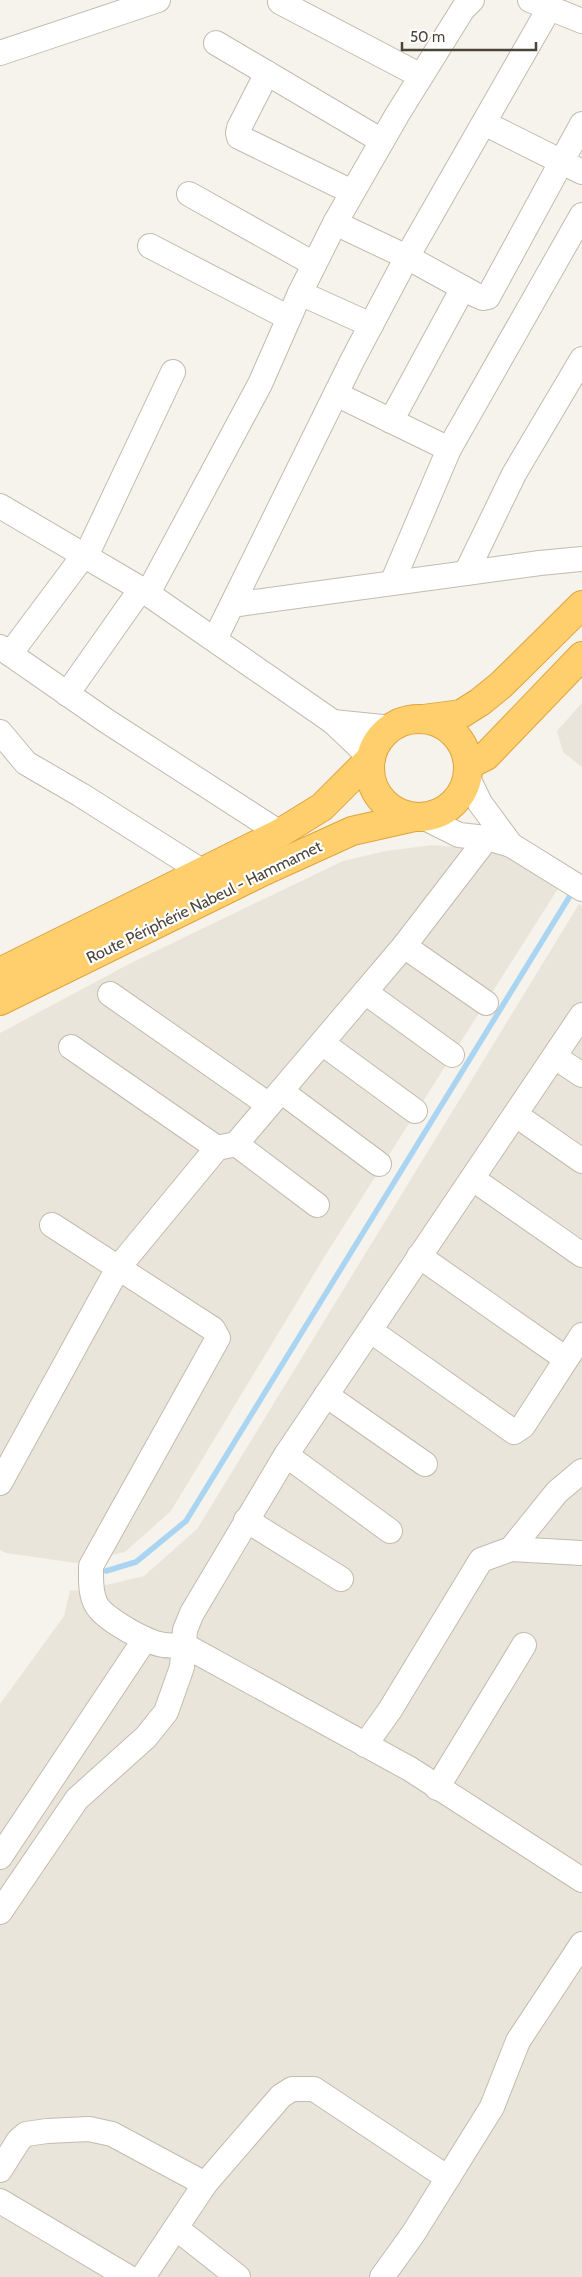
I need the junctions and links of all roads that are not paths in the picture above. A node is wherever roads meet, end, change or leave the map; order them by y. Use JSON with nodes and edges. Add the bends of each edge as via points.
{"nodes":[{"id":1,"x":158,"y":0,"type":"edge"},
{"id":2,"x":472,"y":0,"type":"edge"},
{"id":3,"x":280,"y":2,"type":"dead end"},
{"id":4,"x":543,"y":2,"type":"edge"},
{"id":5,"x":582,"y":21,"type":"edge"},
{"id":6,"x":216,"y":43,"type":"dead end"},
{"id":7,"x":0,"y":54,"type":"edge"},
{"id":8,"x":267,"y":73,"type":"junction"},
{"id":9,"x":421,"y":76,"type":"junction"},
{"id":10,"x":484,"y":124,"type":"junction"},
{"id":11,"x":582,"y":124,"type":"edge"},
{"id":12,"x":382,"y":141,"type":"junction"},
{"id":13,"x":572,"y":167,"type":"edge"},
{"id":14,"x":352,"y":192,"type":"junction"},
{"id":15,"x":189,"y":194,"type":"dead end"},
{"id":16,"x":582,"y":215,"type":"edge"},
{"id":17,"x":335,"y":223,"type":"junction"},
{"id":18,"x":150,"y":246,"type":"dead end"},
{"id":19,"x":407,"y":257,"type":"junction"},
{"id":20,"x":314,"y":264,"type":"junction"},
{"id":21,"x":463,"y":288,"type":"junction"},
{"id":22,"x":300,"y":293,"type":"junction"},
{"id":23,"x":289,"y":318,"type":"junction"},
{"id":24,"x":371,"y":325,"type":"junction"},
{"id":25,"x":582,"y":359,"type":"edge"},
{"id":26,"x":173,"y":372,"type":"dead end"},
{"id":27,"x":336,"y":394,"type":"junction"},
{"id":28,"x":391,"y":421,"type":"junction"},
{"id":29,"x":449,"y":449,"type":"junction"},
{"id":30,"x":0,"y":506,"type":"edge"},
{"id":31,"x":85,"y":556,"type":"junction"},
{"id":32,"x":582,"y":559,"type":"edge"},
{"id":33,"x":466,"y":573,"type":"junction"},
{"id":34,"x":392,"y":583,"type":"junction"},
{"id":35,"x":145,"y":591,"type":"junction"},
{"id":36,"x":232,"y":605,"type":"junction"},
{"id":37,"x":582,"y":605,"type":"edge"},
{"id":38,"x":215,"y":639,"type":"junction"},
{"id":39,"x":5,"y":651,"type":"edge"},
{"id":40,"x":582,"y":656,"type":"edge"},
{"id":41,"x":68,"y":694,"type":"junction"},
{"id":42,"x":333,"y":722,"type":"junction"},
{"id":43,"x":402,"y":724,"type":"junction"},
{"id":44,"x":0,"y":732,"type":"edge"},
{"id":45,"x":371,"y":758,"type":"junction"},
{"id":46,"x":468,"y":771,"type":"junction"},
{"id":47,"x":419,"y":817,"type":"junction"},
{"id":48,"x":280,"y":833,"type":"junction"},
{"id":49,"x":486,"y":838,"type":"junction"},
{"id":50,"x":511,"y":845,"type":"junction"},
{"id":51,"x":203,"y":872,"type":"junction"},
{"id":52,"x":574,"y":884,"type":"edge"},
{"id":53,"x":404,"y":946,"type":"junction"},
{"id":54,"x":0,"y":972,"type":"edge"},
{"id":55,"x":365,"y":992,"type":"junction"},
{"id":56,"x":110,"y":994,"type":"dead end"},
{"id":57,"x":0,"y":1001,"type":"edge"},
{"id":58,"x":486,"y":1003,"type":"dead end"},
{"id":59,"x":582,"y":1016,"type":"edge"},
{"id":60,"x":322,"y":1043,"type":"junction"},
{"id":61,"x":71,"y":1047,"type":"dead end"},
{"id":62,"x":452,"y":1054,"type":"dead end"},
{"id":63,"x":555,"y":1057,"type":"junction"},
{"id":64,"x":582,"y":1075,"type":"edge"},
{"id":65,"x":275,"y":1098,"type":"junction"},
{"id":66,"x":415,"y":1111,"type":"dead end"},
{"id":67,"x":516,"y":1115,"type":"junction"},
{"id":68,"x":227,"y":1146,"type":"junction"},
{"id":69,"x":582,"y":1161,"type":"edge"},
{"id":70,"x":379,"y":1164,"type":"dead end"},
{"id":71,"x":473,"y":1179,"type":"junction"},
{"id":72,"x":317,"y":1205,"type":"dead end"},
{"id":73,"x":52,"y":1225,"type":"dead end"},
{"id":74,"x":582,"y":1255,"type":"edge"},
{"id":75,"x":419,"y":1256,"type":"junction"},
{"id":76,"x":118,"y":1268,"type":"junction"},
{"id":77,"x":371,"y":1331,"type":"junction"},
{"id":78,"x":582,"y":1335,"type":"edge"},
{"id":79,"x":566,"y":1359,"type":"junction"},
{"id":80,"x":326,"y":1395,"type":"junction"},
{"id":81,"x":286,"y":1455,"type":"junction"},
{"id":82,"x":425,"y":1464,"type":"dead end"},
{"id":83,"x":582,"y":1471,"type":"edge"},
{"id":84,"x":0,"y":1483,"type":"edge"},
{"id":85,"x":246,"y":1520,"type":"junction"},
{"id":86,"x":390,"y":1530,"type":"dead end"},
{"id":87,"x":511,"y":1549,"type":"junction"},
{"id":88,"x":582,"y":1552,"type":"edge"},
{"id":89,"x":341,"y":1579,"type":"dead end"},
{"id":90,"x":145,"y":1639,"type":"junction"},
{"id":91,"x":184,"y":1645,"type":"junction"},
{"id":92,"x":524,"y":1645,"type":"dead end"},
{"id":93,"x":365,"y":1745,"type":"junction"},
{"id":94,"x":437,"y":1788,"type":"junction"},
{"id":95,"x":0,"y":1857,"type":"edge"},
{"id":96,"x":582,"y":1880,"type":"edge"},
{"id":97,"x":0,"y":1912,"type":"edge"},
{"id":98,"x":582,"y":1944,"type":"edge"},
{"id":99,"x":0,"y":2170,"type":"edge"},
{"id":100,"x":448,"y":2178,"type":"junction"},
{"id":101,"x":205,"y":2184,"type":"junction"},
{"id":102,"x":0,"y":2202,"type":"edge"},
{"id":103,"x":176,"y":2228,"type":"junction"},
{"id":104,"x":128,"y":2277,"type":"edge"},
{"id":105,"x":143,"y":2277,"type":"edge"},
{"id":106,"x":238,"y":2277,"type":"edge"},
{"id":107,"x":382,"y":2277,"type":"edge"}],
"edges":[{"from":1,"to":7,"type":"street"},
{"from":2,"to":9,"type":"street"},
{"from":3,"to":9,"type":"street"},
{"from":4,"to":5,"type":"street"},
{"from":4,"to":10,"type":"street"},
{"from":6,"to":8,"type":"street"},
{"from":8,"to":12,"type":"street"},
{"from":8,"to":14,"type":"street","via":[[239,128],[239,137]]},
{"from":9,"to":12,"type":"street"},
{"from":10,"to":13,"type":"street"},
{"from":10,"to":19,"type":"street"},
{"from":11,"to":13,"type":"street"},
{"from":12,"to":14,"type":"street"},
{"from":13,"to":21,"type":"street","via":[[488,297],[483,298]]},
{"from":14,"to":17,"type":"street"},
{"from":15,"to":20,"type":"street"},
{"from":16,"to":29,"type":"street"},
{"from":17,"to":19,"type":"street"},
{"from":17,"to":20,"type":"street"},
{"from":18,"to":23,"type":"street"},
{"from":19,"to":21,"type":"street"},
{"from":19,"to":24,"type":"street"},
{"from":20,"to":22,"type":"street"},
{"from":21,"to":28,"type":"street"},
{"from":22,"to":23,"type":"street"},
{"from":22,"to":24,"type":"street"},
{"from":23,"to":35,"type":"street","via":[[260,384]]},
{"from":24,"to":27,"type":"street"},
{"from":25,"to":33,"type":"street","via":[[514,474]]},
{"from":26,"to":31,"type":"street"},
{"from":27,"to":28,"type":"street"},
{"from":27,"to":36,"type":"street"},
{"from":28,"to":29,"type":"street"},
{"from":29,"to":34,"type":"street"},
{"from":30,"to":31,"type":"street"},
{"from":31,"to":35,"type":"street"},
{"from":31,"to":39,"type":"street"},
{"from":32,"to":33,"type":"street"},
{"from":33,"to":34,"type":"street"},
{"from":34,"to":36,"type":"street"},
{"from":35,"to":38,"type":"street"},
{"from":35,"to":41,"type":"street"},
{"from":36,"to":38,"type":"street"},
{"from":37,"to":43,"type":"highway","via":[[480,702],[461,714]]},
{"from":38,"to":42,"type":"street"},
{"from":39,"to":41,"type":"street"},
{"from":40,"to":46,"type":"highway"},
{"from":41,"to":48,"type":"street"},
{"from":42,"to":43,"type":"street"},
{"from":42,"to":45,"type":"street"},
{"from":43,"to":45,"type":"highway","via":[[382,736]]},
{"from":43,"to":46,"type":"highway","via":[[429,720],[444,726],[456,736],[464,750]]},
{"from":44,"to":51,"type":"street","via":[[26,763]]},
{"from":45,"to":47,"type":"highway","via":[[370,775],[375,791],[385,804],[398,813]]},
{"from":45,"to":48,"type":"highway","name":"Route Périphérie Nabeul - Hammamet","via":[[322,807]]},
{"from":46,"to":47,"type":"highway","via":[[462,791],[452,804],[439,813]]},
{"from":46,"to":50,"type":"street","via":[[480,803]]},
{"from":47,"to":49,"type":"street","via":[[459,835]]},
{"from":47,"to":57,"type":"highway","name":"Route Périphérie Nabeul - Hammamet","via":[[352,831]]},
{"from":48,"to":51,"type":"highway","name":"Route Périphérie Nabeul - Hammamet"},
{"from":49,"to":50,"type":"street"},
{"from":49,"to":53,"type":"street"},
{"from":50,"to":52,"type":"street"},
{"from":51,"to":54,"type":"highway","name":"Route Périphérie Nabeul - Hammamet"},
{"from":53,"to":55,"type":"street"},
{"from":53,"to":58,"type":"street"},
{"from":55,"to":60,"type":"street"},
{"from":55,"to":62,"type":"street"},
{"from":56,"to":65,"type":"street"},
{"from":59,"to":63,"type":"street"},
{"from":60,"to":65,"type":"street"},
{"from":60,"to":66,"type":"street"},
{"from":61,"to":68,"type":"street"},
{"from":63,"to":64,"type":"street"},
{"from":63,"to":67,"type":"street"},
{"from":65,"to":68,"type":"street"},
{"from":65,"to":70,"type":"street"},
{"from":67,"to":69,"type":"street"},
{"from":67,"to":71,"type":"street"},
{"from":68,"to":72,"type":"street"},
{"from":68,"to":76,"type":"street"},
{"from":71,"to":74,"type":"street"},
{"from":71,"to":75,"type":"street"},
{"from":73,"to":76,"type":"street"},
{"from":75,"to":77,"type":"street"},
{"from":75,"to":79,"type":"street"},
{"from":76,"to":84,"type":"street"},
{"from":76,"to":90,"type":"street","via":[[213,1329],[218,1338],[91,1566],[91,1592],[96,1606]]},
{"from":77,"to":79,"type":"street","via":[[514,1432],[522,1426]]},
{"from":77,"to":80,"type":"street"},
{"from":78,"to":79,"type":"street"},
{"from":80,"to":81,"type":"street"},
{"from":80,"to":82,"type":"street"},
{"from":81,"to":85,"type":"street"},
{"from":81,"to":86,"type":"street"},
{"from":83,"to":87,"type":"street","via":[[557,1492]]},
{"from":85,"to":89,"type":"street"},
{"from":85,"to":91,"type":"street","via":[[192,1613],[185,1630]]},
{"from":87,"to":88,"type":"street"},
{"from":87,"to":93,"type":"street","via":[[481,1560],[390,1710]]},
{"from":90,"to":91,"type":"street","via":[[164,1645]]},
{"from":90,"to":95,"type":"street"},
{"from":91,"to":93,"type":"street"},
{"from":91,"to":97,"type":"street","via":[[181,1674],[166,1712],[146,1737],[77,1799]]},
{"from":92,"to":94,"type":"street"},
{"from":93,"to":94,"type":"street"},
{"from":94,"to":96,"type":"street"},
{"from":98,"to":100,"type":"street","via":[[518,2041],[492,2107]]},
{"from":99,"to":101,"type":"street","via":[[26,2134],[89,2129],[112,2134]]},
{"from":100,"to":101,"type":"street","via":[[314,2089],[303,2088],[292,2089],[281,2096]]},
{"from":100,"to":107,"type":"street"},
{"from":101,"to":103,"type":"street"},
{"from":102,"to":104,"type":"street"},
{"from":103,"to":105,"type":"street"},
{"from":103,"to":106,"type":"street"}]}
